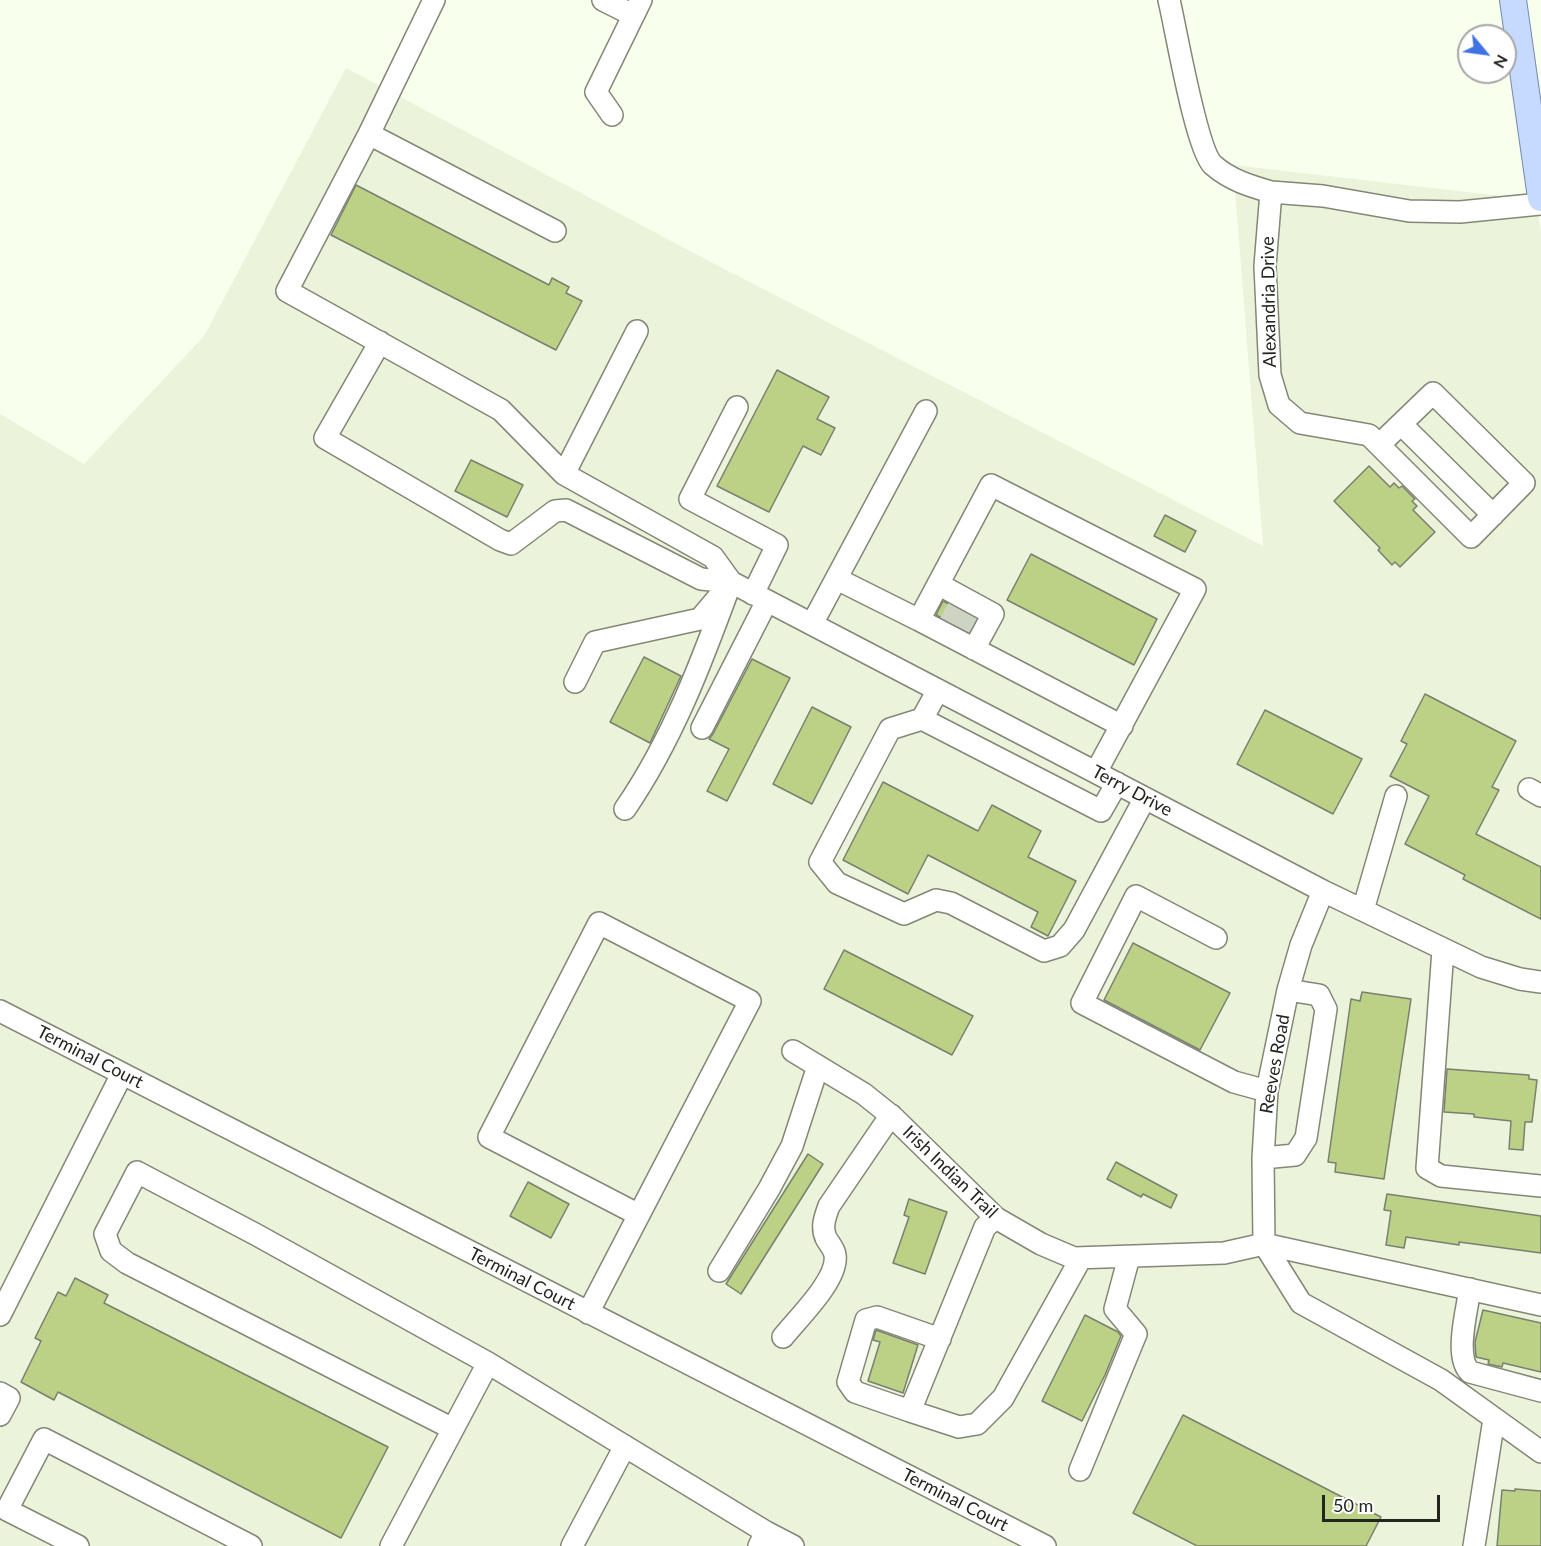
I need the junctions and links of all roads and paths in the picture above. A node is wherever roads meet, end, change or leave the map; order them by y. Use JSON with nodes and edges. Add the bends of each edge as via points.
{"nodes":[{"id":1,"x":434,"y":0,"type":"edge"},
{"id":2,"x":603,"y":0,"type":"edge"},
{"id":3,"x":1169,"y":0,"type":"edge"},
{"id":4,"x":1513,"y":0,"type":"edge"},
{"id":5,"x":637,"y":8,"type":"edge"},
{"id":6,"x":612,"y":115,"type":"dead end"},
{"id":7,"x":369,"y":134,"type":"junction"},
{"id":8,"x":1271,"y":192,"type":"junction"},
{"id":9,"x":1541,"y":198,"type":"edge"},
{"id":10,"x":1541,"y":204,"type":"edge"},
{"id":11,"x":555,"y":231,"type":"dead end"},
{"id":12,"x":637,"y":331,"type":"dead end"},
{"id":13,"x":380,"y":342,"type":"junction"},
{"id":14,"x":737,"y":407,"type":"dead end"},
{"id":15,"x":926,"y":411,"type":"dead end"},
{"id":16,"x":1401,"y":424,"type":"junction"},
{"id":17,"x":1379,"y":445,"type":"junction"},
{"id":18,"x":564,"y":474,"type":"junction"},
{"id":19,"x":1493,"y":514,"type":"junction"},
{"id":20,"x":837,"y":579,"type":"junction"},
{"id":21,"x":731,"y":582,"type":"junction"},
{"id":22,"x":938,"y":584,"type":"junction"},
{"id":23,"x":760,"y":597,"type":"junction"},
{"id":24,"x":919,"y":620,"type":"junction"},
{"id":25,"x":962,"y":622,"type":"junction"},
{"id":26,"x":812,"y":624,"type":"junction"},
{"id":27,"x":575,"y":682,"type":"dead end"},
{"id":28,"x":938,"y":690,"type":"junction"},
{"id":29,"x":922,"y":719,"type":"junction"},
{"id":30,"x":1122,"y":726,"type":"junction"},
{"id":31,"x":702,"y":728,"type":"dead end"},
{"id":32,"x":1096,"y":772,"type":"junction"},
{"id":33,"x":1117,"y":783,"type":"junction"},
{"id":34,"x":1396,"y":796,"type":"dead end"},
{"id":35,"x":1145,"y":798,"type":"junction"},
{"id":36,"x":626,"y":809,"type":"dead end"},
{"id":37,"x":1323,"y":891,"type":"junction"},
{"id":38,"x":1363,"y":910,"type":"junction"},
{"id":39,"x":1216,"y":938,"type":"dead end"},
{"id":40,"x":1443,"y":950,"type":"junction"},
{"id":41,"x":1541,"y":982,"type":"edge"},
{"id":42,"x":1288,"y":990,"type":"junction"},
{"id":43,"x":0,"y":1011,"type":"edge"},
{"id":44,"x":793,"y":1051,"type":"dead end"},
{"id":45,"x":818,"y":1066,"type":"junction"},
{"id":46,"x":123,"y":1074,"type":"junction"},
{"id":47,"x":1268,"y":1091,"type":"junction"},
{"id":48,"x":891,"y":1115,"type":"junction"},
{"id":49,"x":1263,"y":1158,"type":"junction"},
{"id":50,"x":1541,"y":1185,"type":"edge"},
{"id":51,"x":639,"y":1215,"type":"junction"},
{"id":52,"x":996,"y":1218,"type":"junction"},
{"id":53,"x":1264,"y":1244,"type":"junction"},
{"id":54,"x":1130,"y":1257,"type":"junction"},
{"id":55,"x":1081,"y":1258,"type":"junction"},
{"id":56,"x":719,"y":1270,"type":"dead end"},
{"id":57,"x":1470,"y":1289,"type":"junction"},
{"id":58,"x":1541,"y":1305,"type":"edge"},
{"id":59,"x":588,"y":1313,"type":"junction"},
{"id":60,"x":0,"y":1315,"type":"edge"},
{"id":61,"x":783,"y":1337,"type":"dead end"},
{"id":62,"x":940,"y":1338,"type":"junction"},
{"id":63,"x":488,"y":1363,"type":"junction"},
{"id":64,"x":1541,"y":1391,"type":"edge"},
{"id":65,"x":0,"y":1393,"type":"edge"},
{"id":66,"x":910,"y":1411,"type":"junction"},
{"id":67,"x":0,"y":1415,"type":"edge"},
{"id":68,"x":1494,"y":1419,"type":"junction"},
{"id":69,"x":453,"y":1429,"type":"junction"},
{"id":70,"x":625,"y":1446,"type":"junction"},
{"id":71,"x":1541,"y":1452,"type":"edge"},
{"id":72,"x":1080,"y":1470,"type":"dead end"},
{"id":73,"x":763,"y":1539,"type":"edge"},
{"id":74,"x":78,"y":1546,"type":"edge"},
{"id":75,"x":251,"y":1546,"type":"edge"},
{"id":76,"x":391,"y":1546,"type":"edge"},
{"id":77,"x":572,"y":1546,"type":"edge"},
{"id":78,"x":793,"y":1546,"type":"edge"},
{"id":79,"x":1045,"y":1546,"type":"edge"},
{"id":80,"x":1474,"y":1546,"type":"edge"}],
"edges":[{"from":1,"to":7,"type":"street"},
{"from":2,"to":5,"type":"street"},
{"from":3,"to":8,"type":"street","via":[[1199,138],[1211,164],[1239,183]]},
{"from":4,"to":9,"type":"main road"},
{"from":5,"to":6,"type":"street","via":[[596,92]]},
{"from":7,"to":11,"type":"street"},
{"from":7,"to":13,"type":"street","via":[[287,291]]},
{"from":8,"to":10,"type":"street","via":[[1323,196],[1409,211],[1460,212]]},
{"from":8,"to":17,"type":"street","name":"Alexandria Drive","via":[[1265,266],[1270,375],[1279,405],[1300,423],[1369,435]]},
{"from":12,"to":18,"type":"street"},
{"from":13,"to":18,"type":"street","via":[[501,410]]},
{"from":13,"to":21,"type":"street","via":[[325,438],[500,540],[511,543],[555,511],[566,510],[701,579]]},
{"from":14,"to":23,"type":"street","via":[[690,499],[777,545]]},
{"from":15,"to":20,"type":"street"},
{"from":16,"to":17,"type":"street"},
{"from":16,"to":19,"type":"street"},
{"from":16,"to":19,"type":"street","via":[[1433,393],[1524,483]]},
{"from":17,"to":19,"type":"street","name":"Alexandria Drive","via":[[1471,537]]},
{"from":18,"to":21,"type":"street","via":[[713,557]]},
{"from":20,"to":24,"type":"street"},
{"from":20,"to":26,"type":"street"},
{"from":21,"to":23,"type":"street","name":"Terry Drive"},
{"from":21,"to":27,"type":"street","via":[[700,619],[596,642]]},
{"from":21,"to":36,"type":"street","via":[[670,734]]},
{"from":22,"to":24,"type":"street"},
{"from":22,"to":25,"type":"street"},
{"from":22,"to":30,"type":"street","via":[[991,485],[1195,589]]},
{"from":23,"to":26,"type":"street","name":"Terry Drive"},
{"from":23,"to":31,"type":"street"},
{"from":24,"to":25,"type":"street"},
{"from":25,"to":30,"type":"street"},
{"from":26,"to":28,"type":"street","name":"Terry Drive"},
{"from":28,"to":29,"type":"street"},
{"from":28,"to":32,"type":"street","name":"Terry Drive"},
{"from":29,"to":33,"type":"street","via":[[1101,812]]},
{"from":29,"to":35,"type":"street","via":[[890,729],[820,862],[837,883],[904,914],[936,900],[951,903],[1044,951],[1060,946],[1074,930]]},
{"from":30,"to":32,"type":"street"},
{"from":32,"to":33,"type":"street","name":"Terry Drive"},
{"from":33,"to":35,"type":"street","name":"Terry Drive"},
{"from":34,"to":38,"type":"street"},
{"from":35,"to":37,"type":"street","name":"Terry Drive"},
{"from":37,"to":38,"type":"street","name":"Terry Drive"},
{"from":37,"to":42,"type":"street","name":"Reeves Road"},
{"from":38,"to":40,"type":"street","name":"Terry Drive"},
{"from":39,"to":47,"type":"street","via":[[1136,896],[1082,1003],[1234,1082]]},
{"from":40,"to":41,"type":"street","name":"Terry Drive","via":[[1520,980]]},
{"from":40,"to":50,"type":"street","via":[[1427,1168],[1441,1176]]},
{"from":42,"to":47,"type":"street","name":"Reeves Road"},
{"from":42,"to":49,"type":"street","via":[[1319,995],[1326,1009],[1306,1137],[1294,1155]]},
{"from":43,"to":46,"type":"street","name":"Terminal Court"},
{"from":44,"to":45,"type":"street","name":"Irish Indian Trail"},
{"from":45,"to":48,"type":"street","name":"Irish Indian Trail"},
{"from":45,"to":56,"type":"street","via":[[792,1146]]},
{"from":46,"to":59,"type":"street","name":"Terminal Court"},
{"from":46,"to":60,"type":"street"},
{"from":47,"to":49,"type":"street","name":"Reeves Road"},
{"from":48,"to":52,"type":"street","name":"Irish Indian Trail"},
{"from":48,"to":61,"type":"street","via":[[829,1206],[824,1223],[826,1238],[836,1257],[831,1277]]},
{"from":49,"to":53,"type":"street","name":"Reeves Road"},
{"from":51,"to":51,"type":"street","via":[[750,1001],[599,923],[489,1137]]},
{"from":51,"to":59,"type":"street"},
{"from":52,"to":55,"type":"street","name":"Irish Indian Trail","via":[[1041,1244]]},
{"from":52,"to":62,"type":"street","via":[[985,1227]]},
{"from":53,"to":54,"type":"street","name":"Irish Indian Trail","via":[[1224,1253]]},
{"from":53,"to":57,"type":"street"},
{"from":53,"to":68,"type":"street","via":[[1301,1303],[1440,1380]]},
{"from":54,"to":55,"type":"street","name":"Irish Indian Trail"},
{"from":54,"to":72,"type":"street","via":[[1115,1309],[1136,1334]]},
{"from":55,"to":66,"type":"street","via":[[1003,1398],[977,1424],[959,1426]]},
{"from":57,"to":58,"type":"street"},
{"from":57,"to":64,"type":"street","via":[[1461,1349],[1465,1367],[1470,1372]]},
{"from":59,"to":79,"type":"street","name":"Terminal Court"},
{"from":62,"to":66,"type":"street"},
{"from":62,"to":66,"type":"street","via":[[877,1317],[866,1320],[848,1382],[855,1392]]},
{"from":63,"to":69,"type":"street"},
{"from":63,"to":69,"type":"street","via":[[137,1173],[105,1234],[111,1251],[127,1263]]},
{"from":63,"to":70,"type":"street"},
{"from":65,"to":67,"type":"street","via":[[9,1398]]},
{"from":68,"to":71,"type":"street"},
{"from":68,"to":80,"type":"street"},
{"from":69,"to":76,"type":"street"},
{"from":70,"to":73,"type":"street"},
{"from":70,"to":77,"type":"street"},
{"from":73,"to":78,"type":"street"},
{"from":74,"to":75,"type":"street","via":[[8,1510],[44,1439]]}]}
